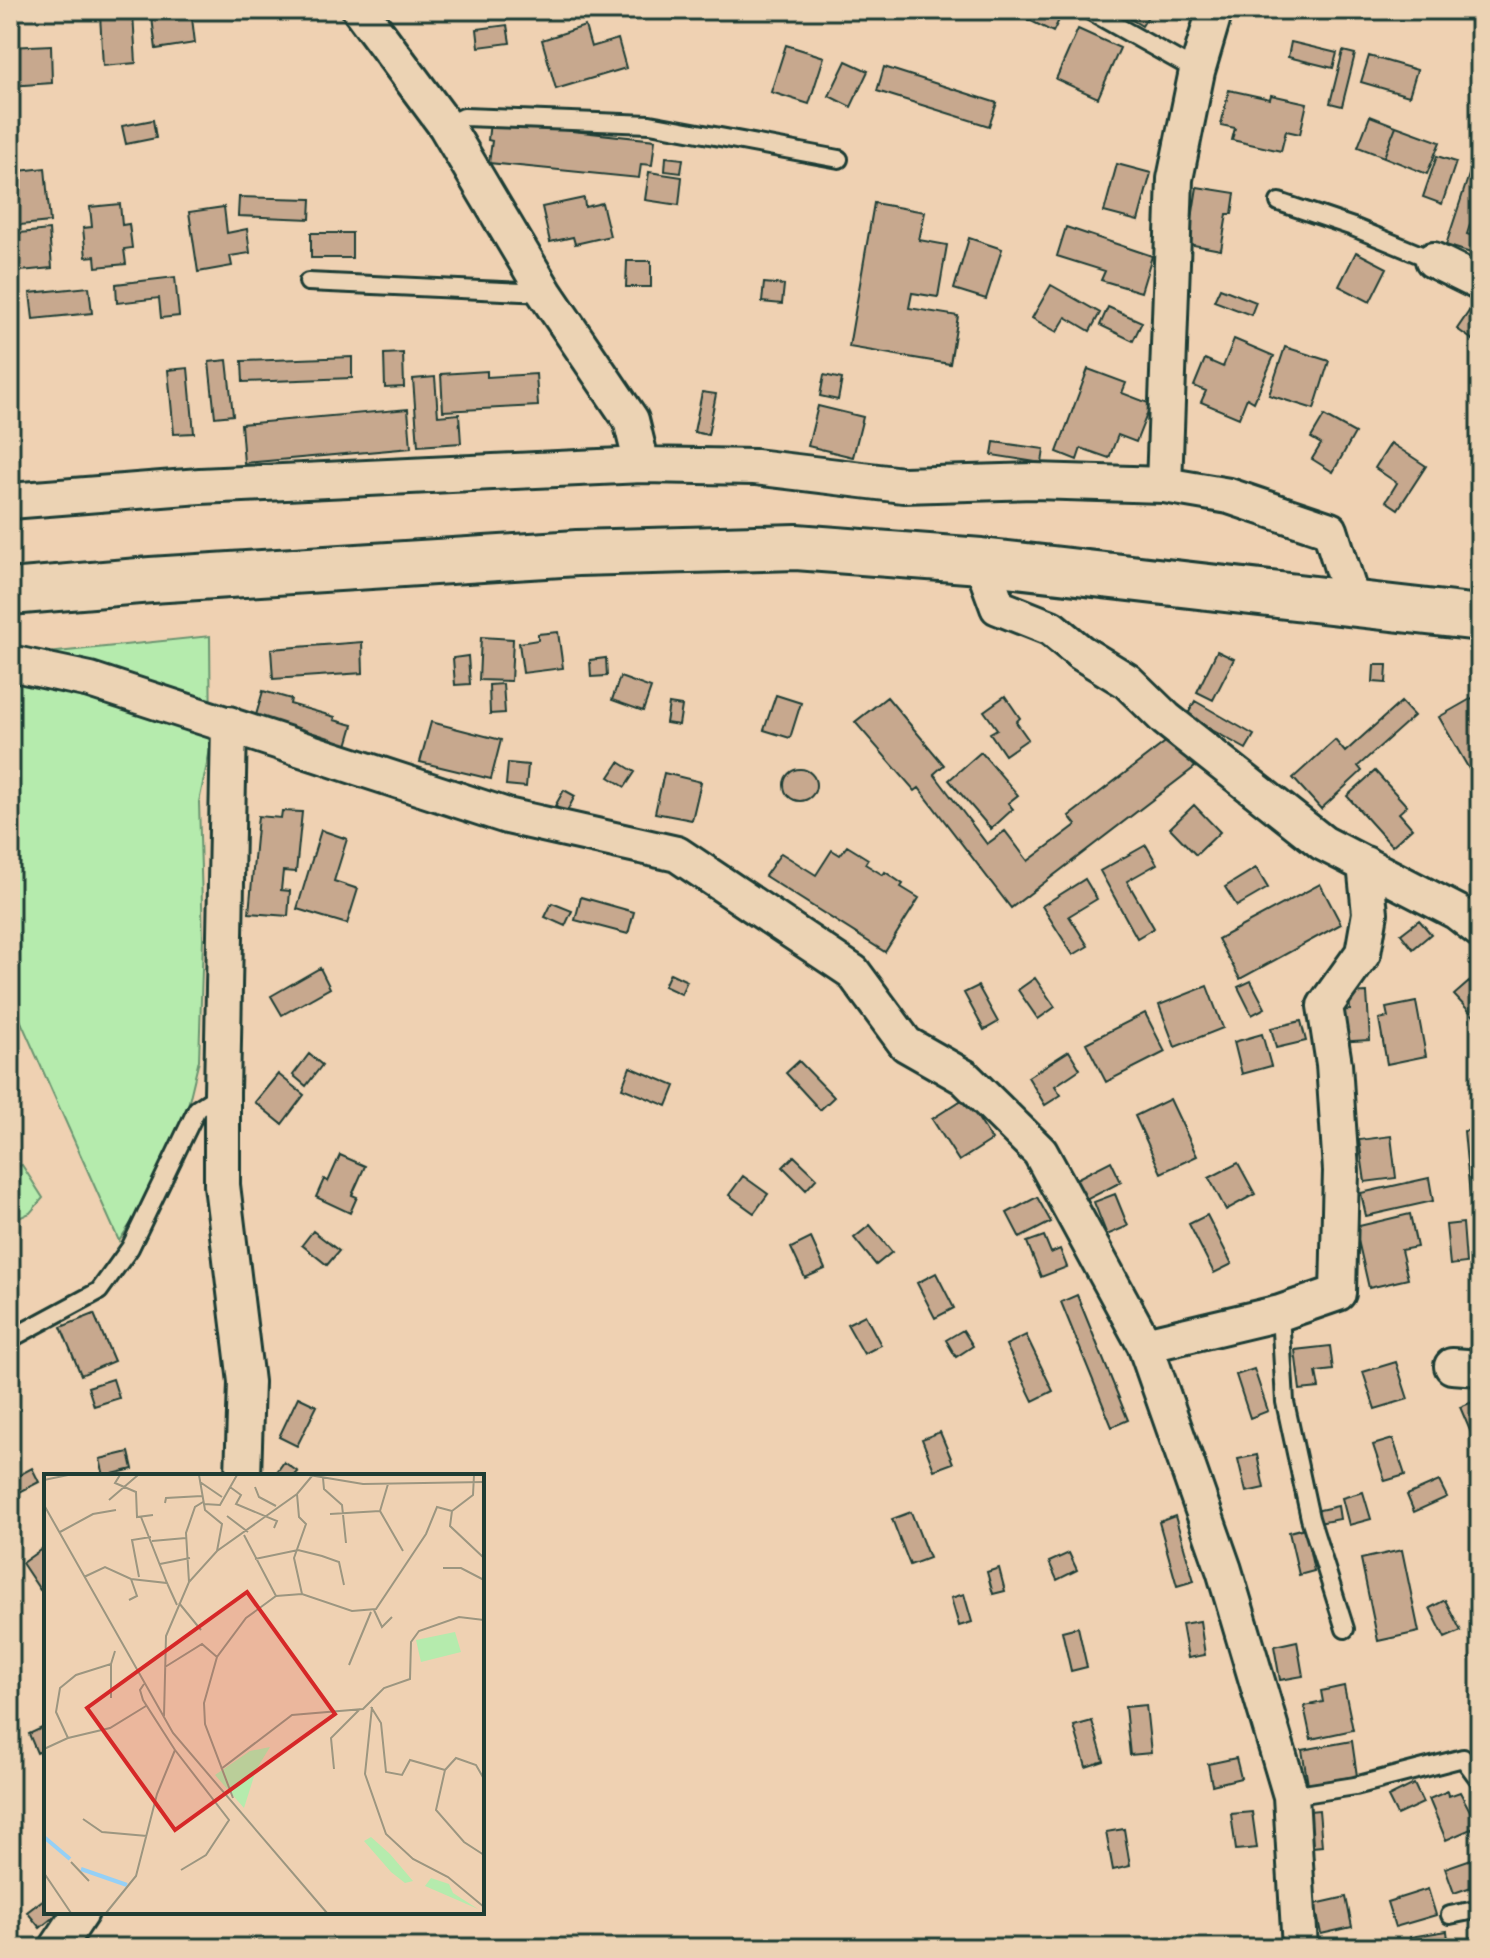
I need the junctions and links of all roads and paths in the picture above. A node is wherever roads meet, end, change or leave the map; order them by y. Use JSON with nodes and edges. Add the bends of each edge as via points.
{"nodes":[{"id":1,"x":360,"y":10,"type":"edge"},
{"id":2,"x":1088,"y":10,"type":"edge"},
{"id":3,"x":1215,"y":10,"type":"edge"},
{"id":4,"x":1197,"y":71,"type":"junction"},
{"id":5,"x":446,"y":126,"type":"junction"},
{"id":6,"x":839,"y":159,"type":"dead end"},
{"id":7,"x":1279,"y":202,"type":"dead end"},
{"id":8,"x":1433,"y":260,"type":"joint"},
{"id":9,"x":308,"y":282,"type":"dead end"},
{"id":10,"x":1480,"y":283,"type":"edge"},
{"id":11,"x":545,"y":293,"type":"junction"},
{"id":12,"x":642,"y":465,"type":"junction"},
{"id":13,"x":1164,"y":485,"type":"junction"},
{"id":14,"x":10,"y":501,"type":"edge"},
{"id":15,"x":981,"y":561,"type":"junction"},
{"id":16,"x":10,"y":592,"type":"edge"},
{"id":17,"x":1353,"y":603,"type":"junction"},
{"id":18,"x":1480,"y":618,"type":"edge"},
{"id":19,"x":10,"y":663,"type":"edge"},
{"id":20,"x":229,"y":724,"type":"junction"},
{"id":21,"x":1365,"y":864,"type":"junction"},
{"id":22,"x":1480,"y":930,"type":"edge"},
{"id":23,"x":222,"y":1093,"type":"junction"},
{"id":24,"x":1280,"y":1313,"type":"junction"},
{"id":25,"x":10,"y":1339,"type":"edge"},
{"id":26,"x":1145,"y":1345,"type":"junction"},
{"id":27,"x":243,"y":1474,"type":"edge"},
{"id":28,"x":1345,"y":1629,"type":"dead end"},
{"id":29,"x":1480,"y":1781,"type":"edge"},
{"id":30,"x":1291,"y":1796,"type":"junction"},
{"id":31,"x":1480,"y":1909,"type":"edge"},
{"id":32,"x":80,"y":1914,"type":"edge"},
{"id":33,"x":1450,"y":1915,"type":"dead end"},
{"id":34,"x":57,"y":1948,"type":"edge"},
{"id":35,"x":1300,"y":1948,"type":"edge"}],
"edges":[{"from":1,"to":5,"type":"street"},
{"from":2,"to":4,"type":"lane"},
{"from":3,"to":4,"type":"street"},
{"from":4,"to":13,"type":"street","via":[[1175,179]]},
{"from":5,"to":6,"type":"lane","via":[[464,117],[650,124]]},
{"from":5,"to":11,"type":"street"},
{"from":7,"to":8,"type":"lane"},
{"from":8,"to":10,"type":"street"},
{"from":9,"to":11,"type":"lane"},
{"from":11,"to":12,"type":"street","via":[[631,420]]},
{"from":12,"to":13,"type":"street","via":[[755,467],[903,485]]},
{"from":12,"to":14,"type":"street","via":[[200,486]]},
{"from":13,"to":17,"type":"street","via":[[1333,515]]},
{"from":15,"to":16,"type":"main road","via":[[796,547],[577,553]]},
{"from":15,"to":17,"type":"main road"},
{"from":15,"to":21,"type":"street","via":[[998,607],[1051,628],[1127,681],[1166,719],[1323,843]]},
{"from":17,"to":18,"type":"main road"},
{"from":19,"to":20,"type":"street","via":[[90,680]]},
{"from":20,"to":23,"type":"street"},
{"from":20,"to":26,"type":"street","via":[[507,816],[677,854],[853,972],[906,1044],[964,1077],[1040,1152]]},
{"from":21,"to":22,"type":"street","via":[[1457,912]]},
{"from":21,"to":24,"type":"street","via":[[1370,913],[1363,953],[1325,1006],[1341,1171],[1338,1293]]},
{"from":23,"to":25,"type":"lane","via":[[197,1109],[130,1248],[99,1291]]},
{"from":23,"to":27,"type":"street","via":[[222,1185],[246,1382]]},
{"from":24,"to":26,"type":"street"},
{"from":24,"to":28,"type":"lane","via":[[1285,1402],[1310,1518]]},
{"from":26,"to":30,"type":"street","via":[[1224,1570]]},
{"from":29,"to":30,"type":"lane","via":[[1463,1758],[1355,1786]]},
{"from":30,"to":35,"type":"street"},
{"from":31,"to":33,"type":"lane"},
{"from":32,"to":34,"type":"street"}]}
